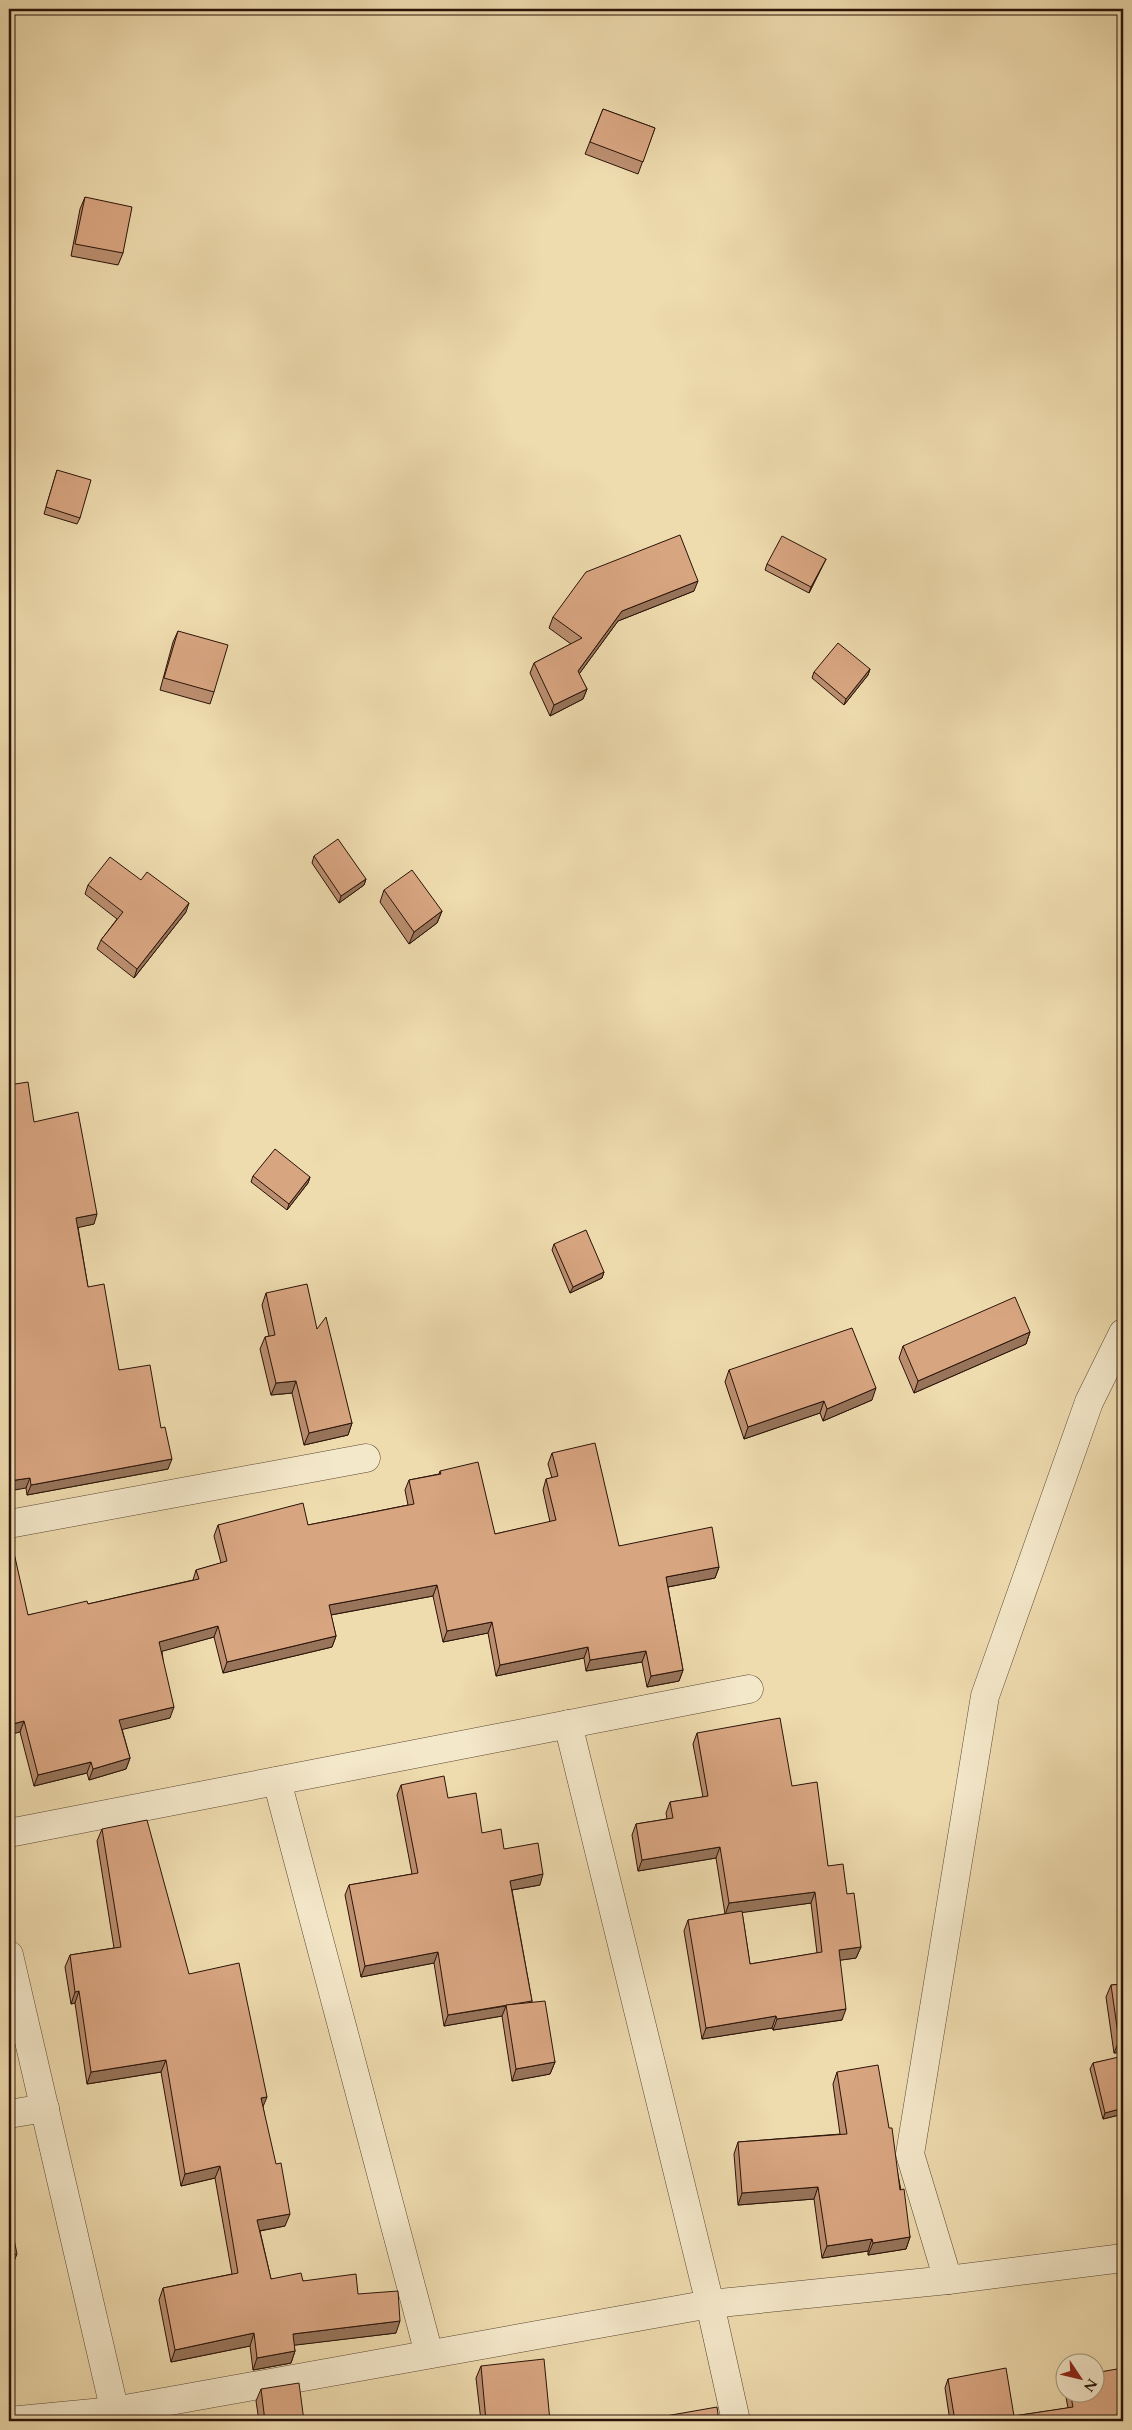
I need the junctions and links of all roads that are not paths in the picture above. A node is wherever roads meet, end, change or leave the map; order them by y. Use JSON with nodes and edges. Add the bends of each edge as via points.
{"nodes":[{"id":1,"x":1123,"y":1333,"type":"edge"},
{"id":2,"x":366,"y":1458,"type":"dead end"},
{"id":3,"x":9,"y":1524,"type":"edge"},
{"id":4,"x":749,"y":1689,"type":"dead end"},
{"id":5,"x":568,"y":1724,"type":"junction"},
{"id":6,"x":277,"y":1781,"type":"junction"},
{"id":7,"x":9,"y":1832,"type":"edge"},
{"id":8,"x":9,"y":1955,"type":"edge"},
{"id":9,"x":45,"y":2108,"type":"junction"},
{"id":10,"x":9,"y":2114,"type":"edge"},
{"id":11,"x":1123,"y":2258,"type":"edge"},
{"id":12,"x":948,"y":2280,"type":"junction"},
{"id":13,"x":710,"y":2304,"type":"junction"},
{"id":14,"x":429,"y":2354,"type":"junction"},
{"id":15,"x":116,"y":2416,"type":"edge"},
{"id":16,"x":9,"y":2421,"type":"edge"},
{"id":17,"x":736,"y":2421,"type":"edge"}],
"edges":[{"from":1,"to":12,"type":"street","via":[[1089,1402],[985,1696],[910,2154]]},
{"from":2,"to":3,"type":"street"},
{"from":4,"to":5,"type":"street"},
{"from":5,"to":6,"type":"street"},
{"from":5,"to":13,"type":"street"},
{"from":6,"to":7,"type":"street"},
{"from":6,"to":14,"type":"street"},
{"from":8,"to":9,"type":"street"},
{"from":9,"to":10,"type":"street"},
{"from":9,"to":15,"type":"street"},
{"from":11,"to":12,"type":"street"},
{"from":12,"to":13,"type":"street"},
{"from":13,"to":14,"type":"street"},
{"from":13,"to":17,"type":"street"},
{"from":14,"to":15,"type":"street"},
{"from":15,"to":16,"type":"street"}]}
